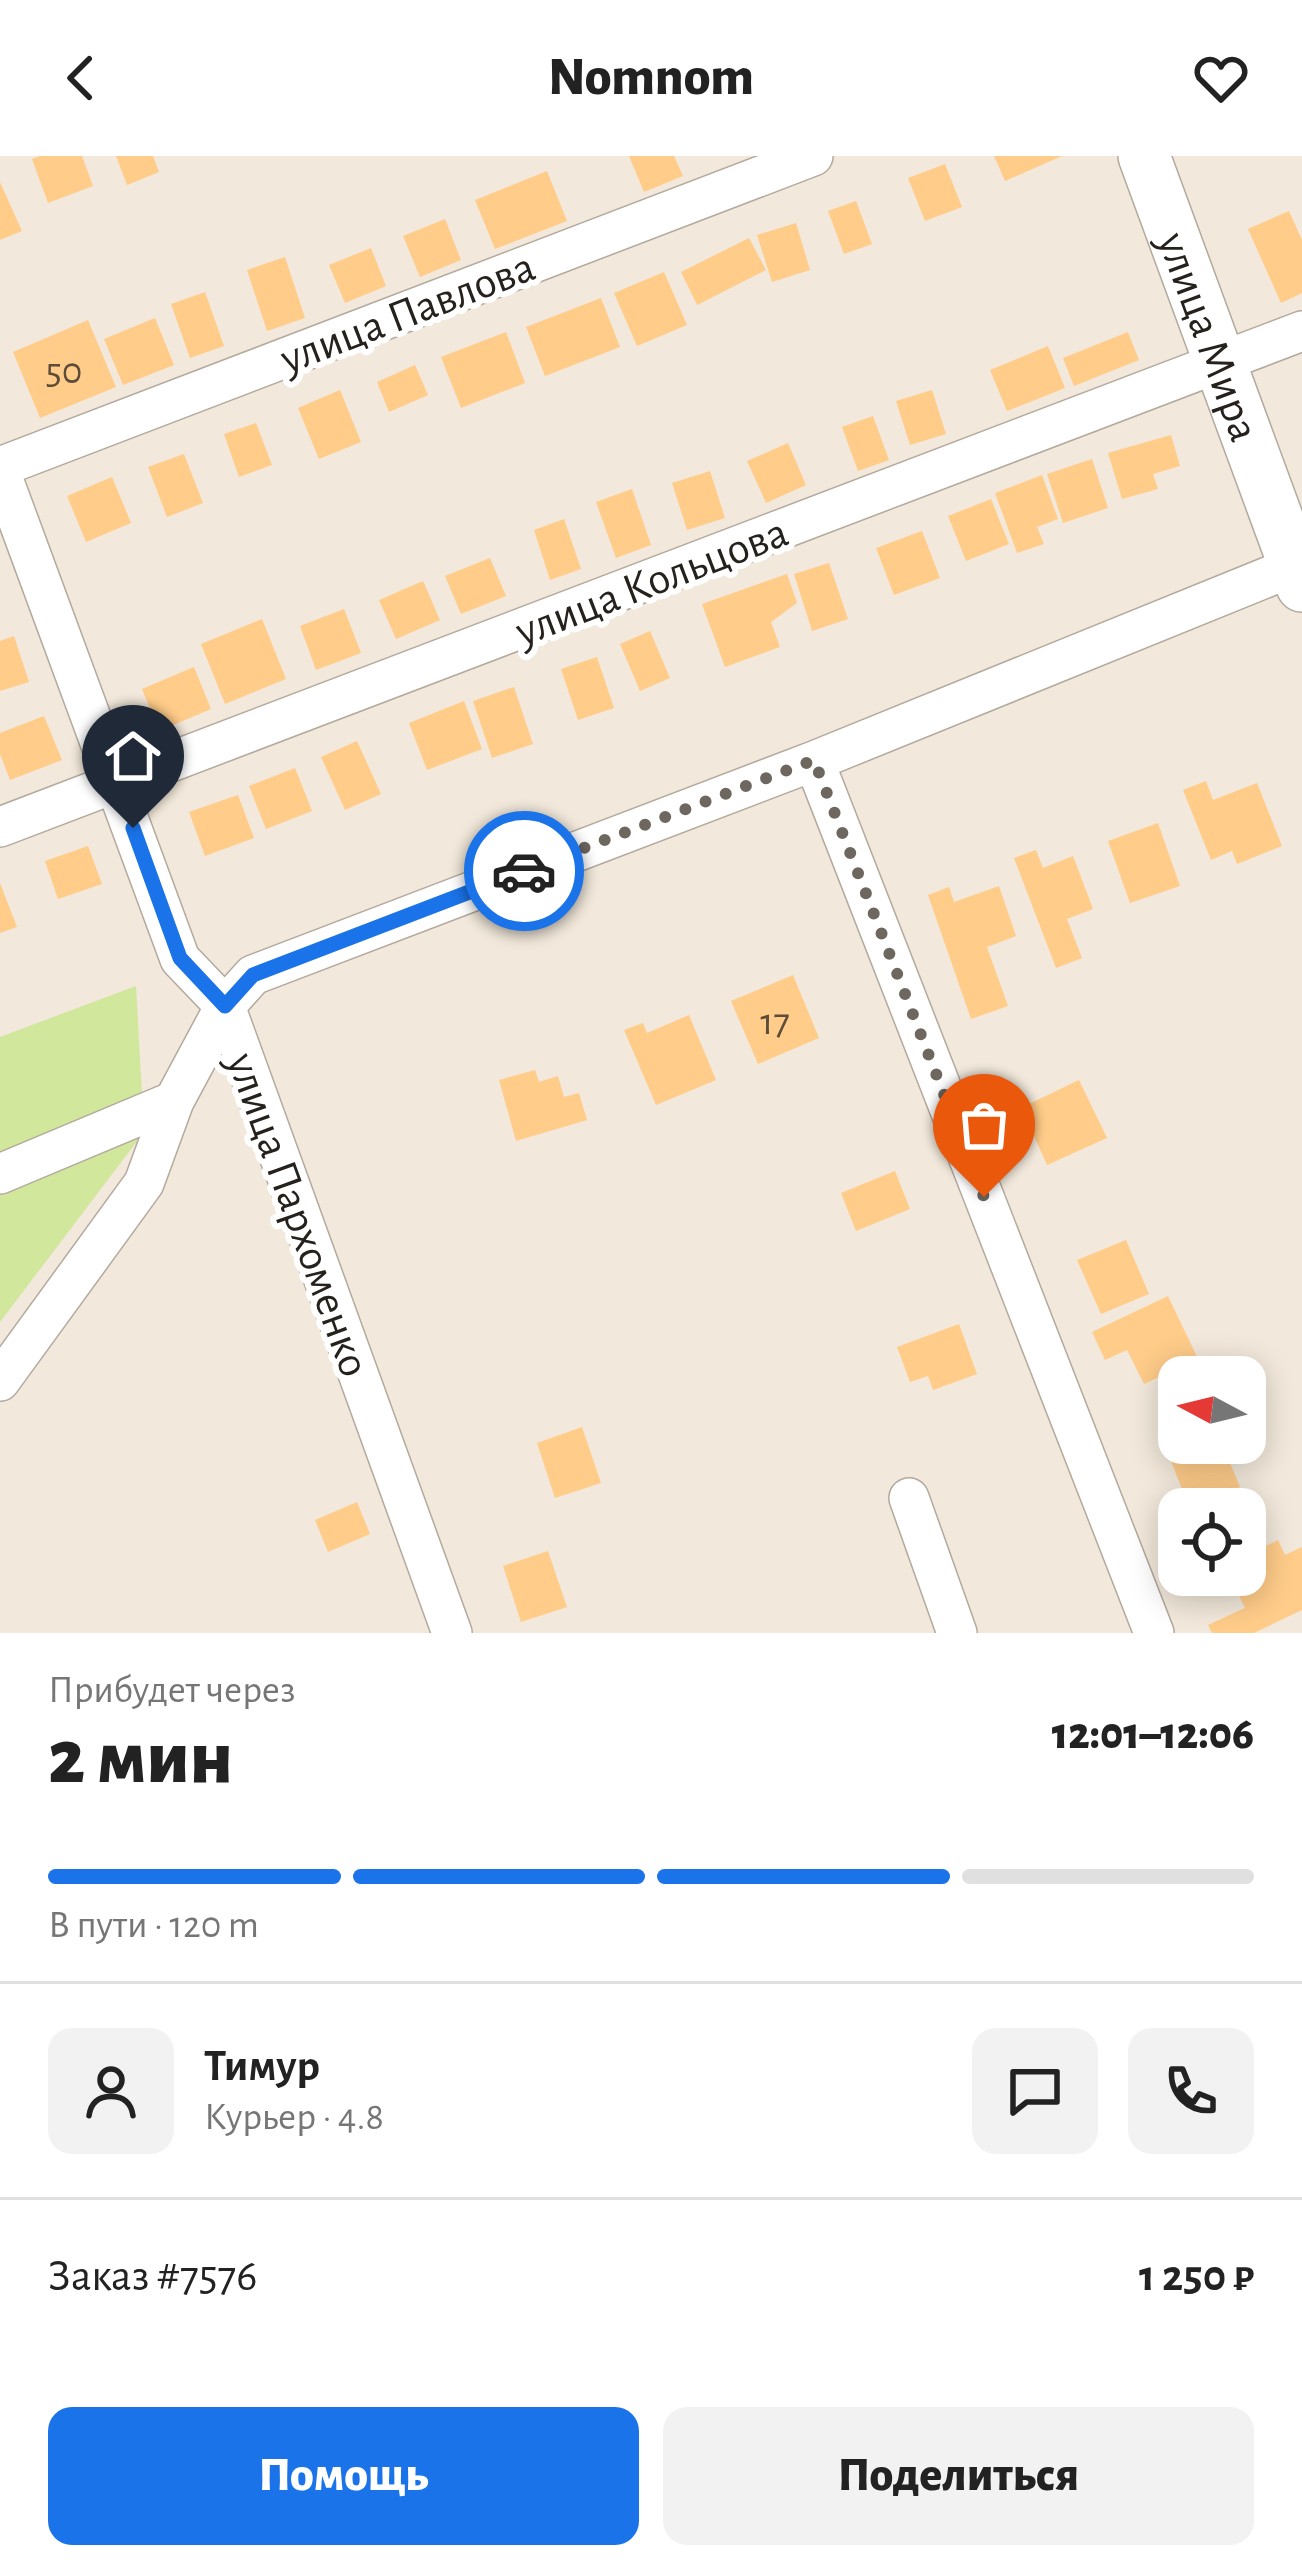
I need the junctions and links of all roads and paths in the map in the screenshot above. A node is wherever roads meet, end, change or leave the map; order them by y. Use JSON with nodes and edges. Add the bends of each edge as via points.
{"nodes":[{"id":1,"x":813,"y":156,"type":"edge"},
{"id":2,"x":1144,"y":156,"type":"edge"},
{"id":3,"x":1302,"y":331,"type":"edge"},
{"id":4,"x":1217,"y":363,"type":"junction"},
{"id":5,"x":0,"y":469,"type":"edge"},
{"id":6,"x":1300,"y":571,"type":"edge"},
{"id":7,"x":814,"y":760,"type":"junction"},
{"id":8,"x":118,"y":784,"type":"junction"},
{"id":9,"x":0,"y":827,"type":"edge"},
{"id":10,"x":225,"y":1006,"type":"junction"},
{"id":11,"x":174,"y":1100,"type":"junction"},
{"id":12,"x":0,"y":1174,"type":"edge"},
{"id":13,"x":0,"y":1381,"type":"edge"},
{"id":14,"x":909,"y":1498,"type":"dead end"},
{"id":15,"x":452,"y":1633,"type":"edge"},
{"id":16,"x":957,"y":1633,"type":"edge"},
{"id":17,"x":1154,"y":1633,"type":"edge"}],
"edges":[{"from":1,"to":5,"type":"street","name":"улица Павлова"},
{"from":2,"to":4,"type":"main road","name":"улица Мира"},
{"from":3,"to":4,"type":"street","name":"улица Кольцова"},
{"from":4,"to":6,"type":"main road","name":"улица Мира"},
{"from":4,"to":8,"type":"street","name":"улица Кольцова"},
{"from":5,"to":8,"type":"street","name":"улица Пархоменко"},
{"from":6,"to":7,"type":"street"},
{"from":7,"to":10,"type":"street","via":[[253,975]]},
{"from":7,"to":17,"type":"street"},
{"from":8,"to":9,"type":"street","name":"улица Кольцова"},
{"from":8,"to":10,"type":"street","name":"улица Пархоменко","via":[[180,958]]},
{"from":10,"to":11,"type":"street"},
{"from":10,"to":15,"type":"street","name":"улица Пархоменко"},
{"from":11,"to":12,"type":"street"},
{"from":11,"to":13,"type":"street","via":[[144,1183]]},
{"from":14,"to":16,"type":"street"}]}
